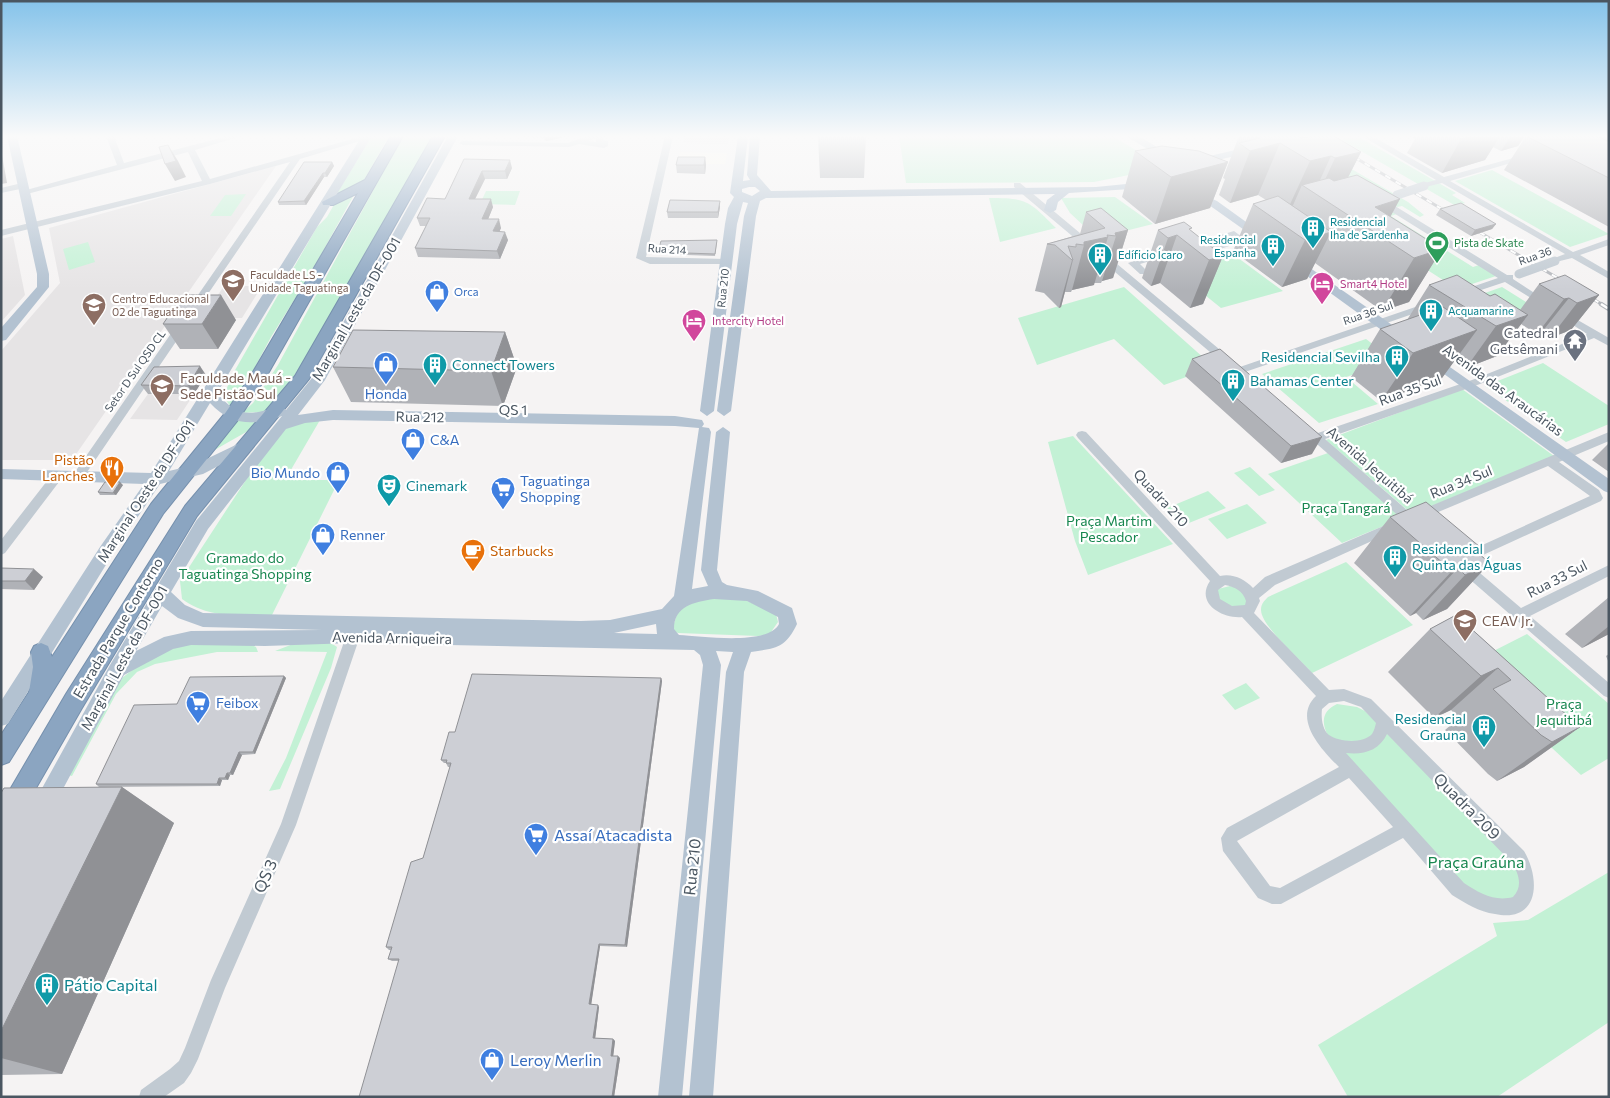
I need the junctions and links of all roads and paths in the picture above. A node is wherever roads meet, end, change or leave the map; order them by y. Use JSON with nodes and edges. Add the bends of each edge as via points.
{"nodes":[{"id":1,"x":30,"y":187,"type":"edge"},
{"id":2,"x":186,"y":187,"type":"edge"},
{"id":3,"x":276,"y":187,"type":"edge"},
{"id":4,"x":337,"y":187,"type":"edge"},
{"id":5,"x":360,"y":187,"type":"edge"},
{"id":6,"x":367,"y":187,"type":"edge"},
{"id":7,"x":411,"y":187,"type":"edge"},
{"id":8,"x":425,"y":187,"type":"edge"},
{"id":9,"x":658,"y":187,"type":"edge"},
{"id":10,"x":738,"y":187,"type":"edge"},
{"id":11,"x":744,"y":187,"type":"edge"},
{"id":12,"x":753,"y":187,"type":"edge"},
{"id":13,"x":758,"y":187,"type":"edge"},
{"id":14,"x":777,"y":187,"type":"edge"},
{"id":15,"x":1034,"y":187,"type":"edge"},
{"id":16,"x":1107,"y":187,"type":"edge"},
{"id":17,"x":1197,"y":187,"type":"edge"},
{"id":18,"x":1420,"y":187,"type":"edge"},
{"id":19,"x":1454,"y":187,"type":"edge"},
{"id":20,"x":1022,"y":188,"type":"junction"},
{"id":21,"x":22,"y":189,"type":"junction"},
{"id":22,"x":784,"y":190,"type":"junction"},
{"id":23,"x":1067,"y":190,"type":"junction"},
{"id":24,"x":1,"y":191,"type":"edge"},
{"id":25,"x":760,"y":191,"type":"junction"},
{"id":26,"x":739,"y":192,"type":"junction"},
{"id":27,"x":328,"y":202,"type":"junction"},
{"id":28,"x":1050,"y":210,"type":"junction"},
{"id":29,"x":750,"y":216,"type":"junction"},
{"id":30,"x":31,"y":226,"type":"junction"},
{"id":31,"x":1274,"y":230,"type":"edge"},
{"id":32,"x":1,"y":233,"type":"edge"},
{"id":33,"x":1258,"y":235,"type":"junction"},
{"id":34,"x":1242,"y":240,"type":"junction"},
{"id":35,"x":1609,"y":242,"type":"edge"},
{"id":36,"x":1572,"y":255,"type":"junction"},
{"id":37,"x":1188,"y":257,"type":"edge"},
{"id":38,"x":386,"y":259,"type":"junction"},
{"id":39,"x":726,"y":262,"type":"junction"},
{"id":40,"x":367,"y":267,"type":"junction"},
{"id":41,"x":1609,"y":276,"type":"edge"},
{"id":42,"x":1129,"y":277,"type":"junction"},
{"id":43,"x":1505,"y":279,"type":"junction"},
{"id":44,"x":1454,"y":296,"type":"edge"},
{"id":45,"x":1435,"y":303,"type":"edge"},
{"id":46,"x":1379,"y":323,"type":"junction"},
{"id":47,"x":1595,"y":334,"type":"junction"},
{"id":48,"x":1,"y":337,"type":"edge"},
{"id":49,"x":1609,"y":343,"type":"edge"},
{"id":50,"x":318,"y":380,"type":"junction"},
{"id":51,"x":1468,"y":385,"type":"junction"},
{"id":52,"x":209,"y":392,"type":"junction"},
{"id":53,"x":324,"y":410,"type":"junction"},
{"id":54,"x":724,"y":411,"type":"junction"},
{"id":55,"x":232,"y":416,"type":"junction"},
{"id":56,"x":279,"y":420,"type":"junction"},
{"id":57,"x":702,"y":420,"type":"junction"},
{"id":58,"x":1296,"y":420,"type":"edge"},
{"id":59,"x":724,"y":432,"type":"junction"},
{"id":60,"x":1082,"y":435,"type":"dead end"},
{"id":61,"x":1609,"y":436,"type":"edge"},
{"id":62,"x":252,"y":438,"type":"junction"},
{"id":63,"x":1317,"y":438,"type":"junction"},
{"id":64,"x":1567,"y":455,"type":"junction"},
{"id":65,"x":1551,"y":462,"type":"junction"},
{"id":66,"x":187,"y":471,"type":"junction"},
{"id":67,"x":1,"y":474,"type":"edge"},
{"id":68,"x":58,"y":475,"type":"junction"},
{"id":69,"x":79,"y":475,"type":"junction"},
{"id":70,"x":159,"y":475,"type":"junction"},
{"id":71,"x":1609,"y":487,"type":"edge"},
{"id":72,"x":1424,"y":514,"type":"junction"},
{"id":73,"x":1410,"y":519,"type":"junction"},
{"id":74,"x":1434,"y":522,"type":"edge"},
{"id":75,"x":1424,"y":532,"type":"edge"},
{"id":76,"x":1452,"y":538,"type":"edge"},
{"id":77,"x":1,"y":550,"type":"edge"},
{"id":78,"x":1454,"y":558,"type":"edge"},
{"id":79,"x":1609,"y":570,"type":"edge"},
{"id":80,"x":1270,"y":581,"type":"junction"},
{"id":81,"x":1218,"y":582,"type":"junction"},
{"id":82,"x":1237,"y":583,"type":"junction"},
{"id":83,"x":161,"y":592,"type":"junction"},
{"id":84,"x":724,"y":592,"type":"junction"},
{"id":85,"x":1252,"y":596,"type":"junction"},
{"id":86,"x":682,"y":599,"type":"junction"},
{"id":87,"x":1245,"y":612,"type":"junction"},
{"id":88,"x":1519,"y":615,"type":"junction"},
{"id":89,"x":667,"y":616,"type":"junction"},
{"id":90,"x":264,"y":621,"type":"junction"},
{"id":91,"x":353,"y":636,"type":"junction"},
{"id":92,"x":256,"y":639,"type":"junction"},
{"id":93,"x":675,"y":642,"type":"junction"},
{"id":94,"x":698,"y":643,"type":"junction"},
{"id":95,"x":744,"y":645,"type":"junction"},
{"id":96,"x":41,"y":652,"type":"junction"},
{"id":97,"x":116,"y":670,"type":"junction"},
{"id":98,"x":1609,"y":692,"type":"edge"},
{"id":99,"x":38,"y":696,"type":"junction"},
{"id":100,"x":1325,"y":696,"type":"junction"},
{"id":101,"x":1,"y":718,"type":"edge"},
{"id":102,"x":1384,"y":721,"type":"junction"},
{"id":103,"x":1326,"y":740,"type":"junction"},
{"id":104,"x":1,"y":755,"type":"edge"},
{"id":105,"x":1352,"y":769,"type":"junction"},
{"id":106,"x":33,"y":824,"type":"edge"},
{"id":107,"x":1,"y":827,"type":"edge"},
{"id":108,"x":1405,"y":829,"type":"junction"},
{"id":109,"x":148,"y":1097,"type":"edge"},
{"id":110,"x":670,"y":1097,"type":"edge"},
{"id":111,"x":701,"y":1097,"type":"edge"}],
"edges":[{"from":1,"to":21,"type":"street"},
{"from":2,"to":30,"type":"street"},
{"from":3,"to":69,"type":"street","name":"Setor D Sul QSD CL"},
{"from":4,"to":27,"type":"main road","name":"Marginal Oeste da DF-001"},
{"from":5,"to":27,"type":"highway"},
{"from":6,"to":55,"type":"highway","via":[[266,364]]},
{"from":7,"to":40,"type":"highway","name":"Estrada Parque Contorno"},
{"from":8,"to":38,"type":"main road","name":"Marginal Leste da DF-001"},
{"from":9,"to":39,"type":"street","name":"Rua 214","via":[[642,258],[650,261]]},
{"from":10,"to":26,"type":"main road","name":"Rua 210"},
{"from":11,"to":26,"type":"main road"},
{"from":12,"to":25,"type":"main road"},
{"from":13,"to":25,"type":"main road"},
{"from":14,"to":22,"type":"main road"},
{"from":15,"to":20,"type":"main road"},
{"from":16,"to":23,"type":"main road"},
{"from":17,"to":33,"type":"main road","name":"Avenida das Araucárias","via":[[1180,190],[1205,198]]},
{"from":18,"to":43,"type":"street","bridge":true,"via":[[1374,199]]},
{"from":19,"to":36,"type":"street"},
{"from":20,"to":22,"type":"main road"},
{"from":20,"to":23,"type":"main road"},
{"from":20,"to":28,"type":"street"},
{"from":21,"to":24,"type":"street"},
{"from":21,"to":30,"type":"main road"},
{"from":22,"to":25,"type":"main road"},
{"from":22,"to":29,"type":"main road","via":[[762,203]]},
{"from":23,"to":28,"type":"main road","via":[[1053,200]]},
{"from":25,"to":26,"type":"main road"},
{"from":25,"to":29,"type":"main road","name":"Rua 210"},
{"from":26,"to":39,"type":"main road","name":"Rua 210"},
{"from":27,"to":52,"type":"main road","name":"Marginal Oeste da DF-001"},
{"from":28,"to":42,"type":"street"},
{"from":29,"to":54,"type":"main road","name":"Rua 210"},
{"from":30,"to":32,"type":"street"},
{"from":30,"to":48,"type":"main road","via":[[43,274],[43,287]]},
{"from":31,"to":33,"type":"street"},
{"from":33,"to":34,"type":"street"},
{"from":33,"to":46,"type":"main road","name":"Avenida das Araucárias"},
{"from":34,"to":37,"type":"street"},
{"from":34,"to":42,"type":"street","via":[[1234,234],[1133,263],[1148,270]]},
{"from":35,"to":36,"type":"street","name":"Rua 36"},
{"from":36,"to":41,"type":"street"},
{"from":36,"to":43,"type":"street","name":"Rua 36","bridge":true},
{"from":38,"to":40,"type":"highway"},
{"from":38,"to":50,"type":"main road","name":"Marginal Leste da DF-001"},
{"from":39,"to":57,"type":"main road","name":"Rua 210"},
{"from":40,"to":56,"type":"highway","name":"Estrada Parque Contorno"},
{"from":42,"to":46,"type":"street","name":"Rua 36 Sul","via":[[1242,374]]},
{"from":43,"to":44,"type":"street"},
{"from":43,"to":47,"type":"street"},
{"from":45,"to":46,"type":"street","name":"Rua 36 Sul"},
{"from":46,"to":51,"type":"main road","name":"Avenida das Araucárias"},
{"from":47,"to":49,"type":"street"},
{"from":47,"to":51,"type":"street","name":"Rua 35 Sul"},
{"from":50,"to":53,"type":"main road","via":[[313,400]]},
{"from":50,"to":56,"type":"main road","name":"Marginal Leste da DF-001"},
{"from":51,"to":63,"type":"street","name":"Rua 35 Sul"},
{"from":51,"to":64,"type":"main road","name":"Avenida das Araucárias"},
{"from":52,"to":55,"type":"main road"},
{"from":52,"to":70,"type":"main road","name":"Marginal Oeste da DF-001"},
{"from":53,"to":56,"type":"main road"},
{"from":53,"to":57,"type":"main road","name":"QS 1","via":[[656,411]]},
{"from":54,"to":57,"type":"main road"},
{"from":54,"to":59,"type":"main road","name":"Rua 210","via":[[732,421]]},
{"from":55,"to":56,"type":"main road"},
{"from":55,"to":66,"type":"highway"},
{"from":56,"to":57,"type":"main road","name":"Rua 212","via":[[333,416]]},
{"from":56,"to":62,"type":"highway","name":"Estrada Parque Contorno"},
{"from":56,"to":83,"type":"main road","name":"Marginal Leste da DF-001","via":[[202,525]]},
{"from":57,"to":59,"type":"main road","via":[[713,434]]},
{"from":57,"to":86,"type":"main road","name":"Rua 210"},
{"from":58,"to":63,"type":"street","name":"Avenida Jequitibá"},
{"from":59,"to":84,"type":"main road","via":[[709,570],[716,586]]},
{"from":60,"to":81,"type":"street","name":"Quadra 210"},
{"from":61,"to":64,"type":"street","name":"Rua 34 Sul"},
{"from":62,"to":66,"type":"main road","via":[[214,464]]},
{"from":62,"to":107,"type":"highway","name":"Estrada Parque Contorno","via":[[191,510]]},
{"from":63,"to":73,"type":"street","name":"Avenida Jequitibá"},
{"from":64,"to":65,"type":"street","name":"Rua 34 Sul"},
{"from":64,"to":71,"type":"main road","name":"Avenida das Araucárias"},
{"from":65,"to":72,"type":"street","name":"Rua 34 Sul"},
{"from":65,"to":76,"type":"street","via":[[1595,493],[1597,498],[1479,552],[1465,549]]},
{"from":66,"to":70,"type":"main road"},
{"from":66,"to":99,"type":"highway","via":[[157,509]]},
{"from":67,"to":68,"type":"main road"},
{"from":68,"to":69,"type":"main road"},
{"from":68,"to":77,"type":"street"},
{"from":69,"to":70,"type":"main road"},
{"from":70,"to":96,"type":"main road","name":"Marginal Oeste da DF-001"},
{"from":72,"to":73,"type":"street","name":"Rua 34 Sul"},
{"from":72,"to":74,"type":"street"},
{"from":73,"to":75,"type":"street","name":"Avenida Jequitibá"},
{"from":73,"to":80,"type":"street","name":"Rua 34 Sul"},
{"from":78,"to":88,"type":"street"},
{"from":79,"to":88,"type":"street","name":"Rua 33 Sul"},
{"from":80,"to":82,"type":"street","name":"Rua 34 Sul"},
{"from":80,"to":85,"type":"street","name":"Rua 34 Sul"},
{"from":81,"to":82,"type":"street"},
{"from":81,"to":87,"type":"street","via":[[1213,585],[1211,595],[1218,606],[1231,612]]},
{"from":82,"to":85,"type":"street"},
{"from":83,"to":90,"type":"main road","name":"Avenida Arniqueira","via":[[176,610],[187,616],[203,620]]},
{"from":83,"to":97,"type":"main road","name":"Marginal Leste da DF-001"},
{"from":84,"to":86,"type":"main road","via":[[702,593]]},
{"from":84,"to":95,"type":"main road","name":"Avenida Arniqueira","via":[[747,594],[786,613],[788,624],[784,634],[774,641]]},
{"from":85,"to":87,"type":"street","via":[[1252,606]]},
{"from":86,"to":89,"type":"main road"},
{"from":87,"to":100,"type":"street"},
{"from":88,"to":98,"type":"street"},
{"from":89,"to":90,"type":"main road","name":"Avenida Arniqueira","via":[[610,627],[581,628]]},
{"from":89,"to":93,"type":"main road","via":[[665,632]]},
{"from":90,"to":92,"type":"main road"},
{"from":91,"to":92,"type":"main road","name":"Avenida Arniqueira"},
{"from":91,"to":93,"type":"main road","name":"Avenida Arniqueira"},
{"from":91,"to":109,"type":"street","name":"QS 3","via":[[288,825],[217,986],[192,1053],[177,1076]]},
{"from":92,"to":97,"type":"main road","name":"Avenida Arniqueira","via":[[191,638],[170,642]]},
{"from":93,"to":94,"type":"main road","name":"Avenida Arniqueira"},
{"from":94,"to":95,"type":"main road","name":"Avenida Arniqueira"},
{"from":94,"to":110,"type":"main road","name":"Rua 210","via":[[707,651],[712,666]]},
{"from":95,"to":111,"type":"main road","name":"Rua 210","via":[[735,672]]},
{"from":96,"to":99,"type":"highway","via":[[43,667]]},
{"from":96,"to":101,"type":"main road","name":"Marginal Oeste da DF-001"},
{"from":97,"to":106,"type":"main road","name":"Marginal Leste da DF-001"},
{"from":99,"to":104,"type":"highway"},
{"from":100,"to":102,"type":"street","name":"Quadra 209","via":[[1355,698],[1366,703]]},
{"from":100,"to":103,"type":"street","name":"Quadra 209","via":[[1314,715],[1315,724]]},
{"from":102,"to":103,"type":"street","via":[[1376,740],[1365,746],[1352,748]]},
{"from":102,"to":108,"type":"street","name":"Quadra 209","via":[[1518,857],[1528,877],[1524,897],[1502,908],[1469,896]]},
{"from":103,"to":105,"type":"street","name":"Quadra 209"},
{"from":105,"to":108,"type":"street","name":"Quadra 209"},
{"from":105,"to":108,"type":"street","via":[[1229,838],[1229,845],[1264,892],[1281,896]]}]}
